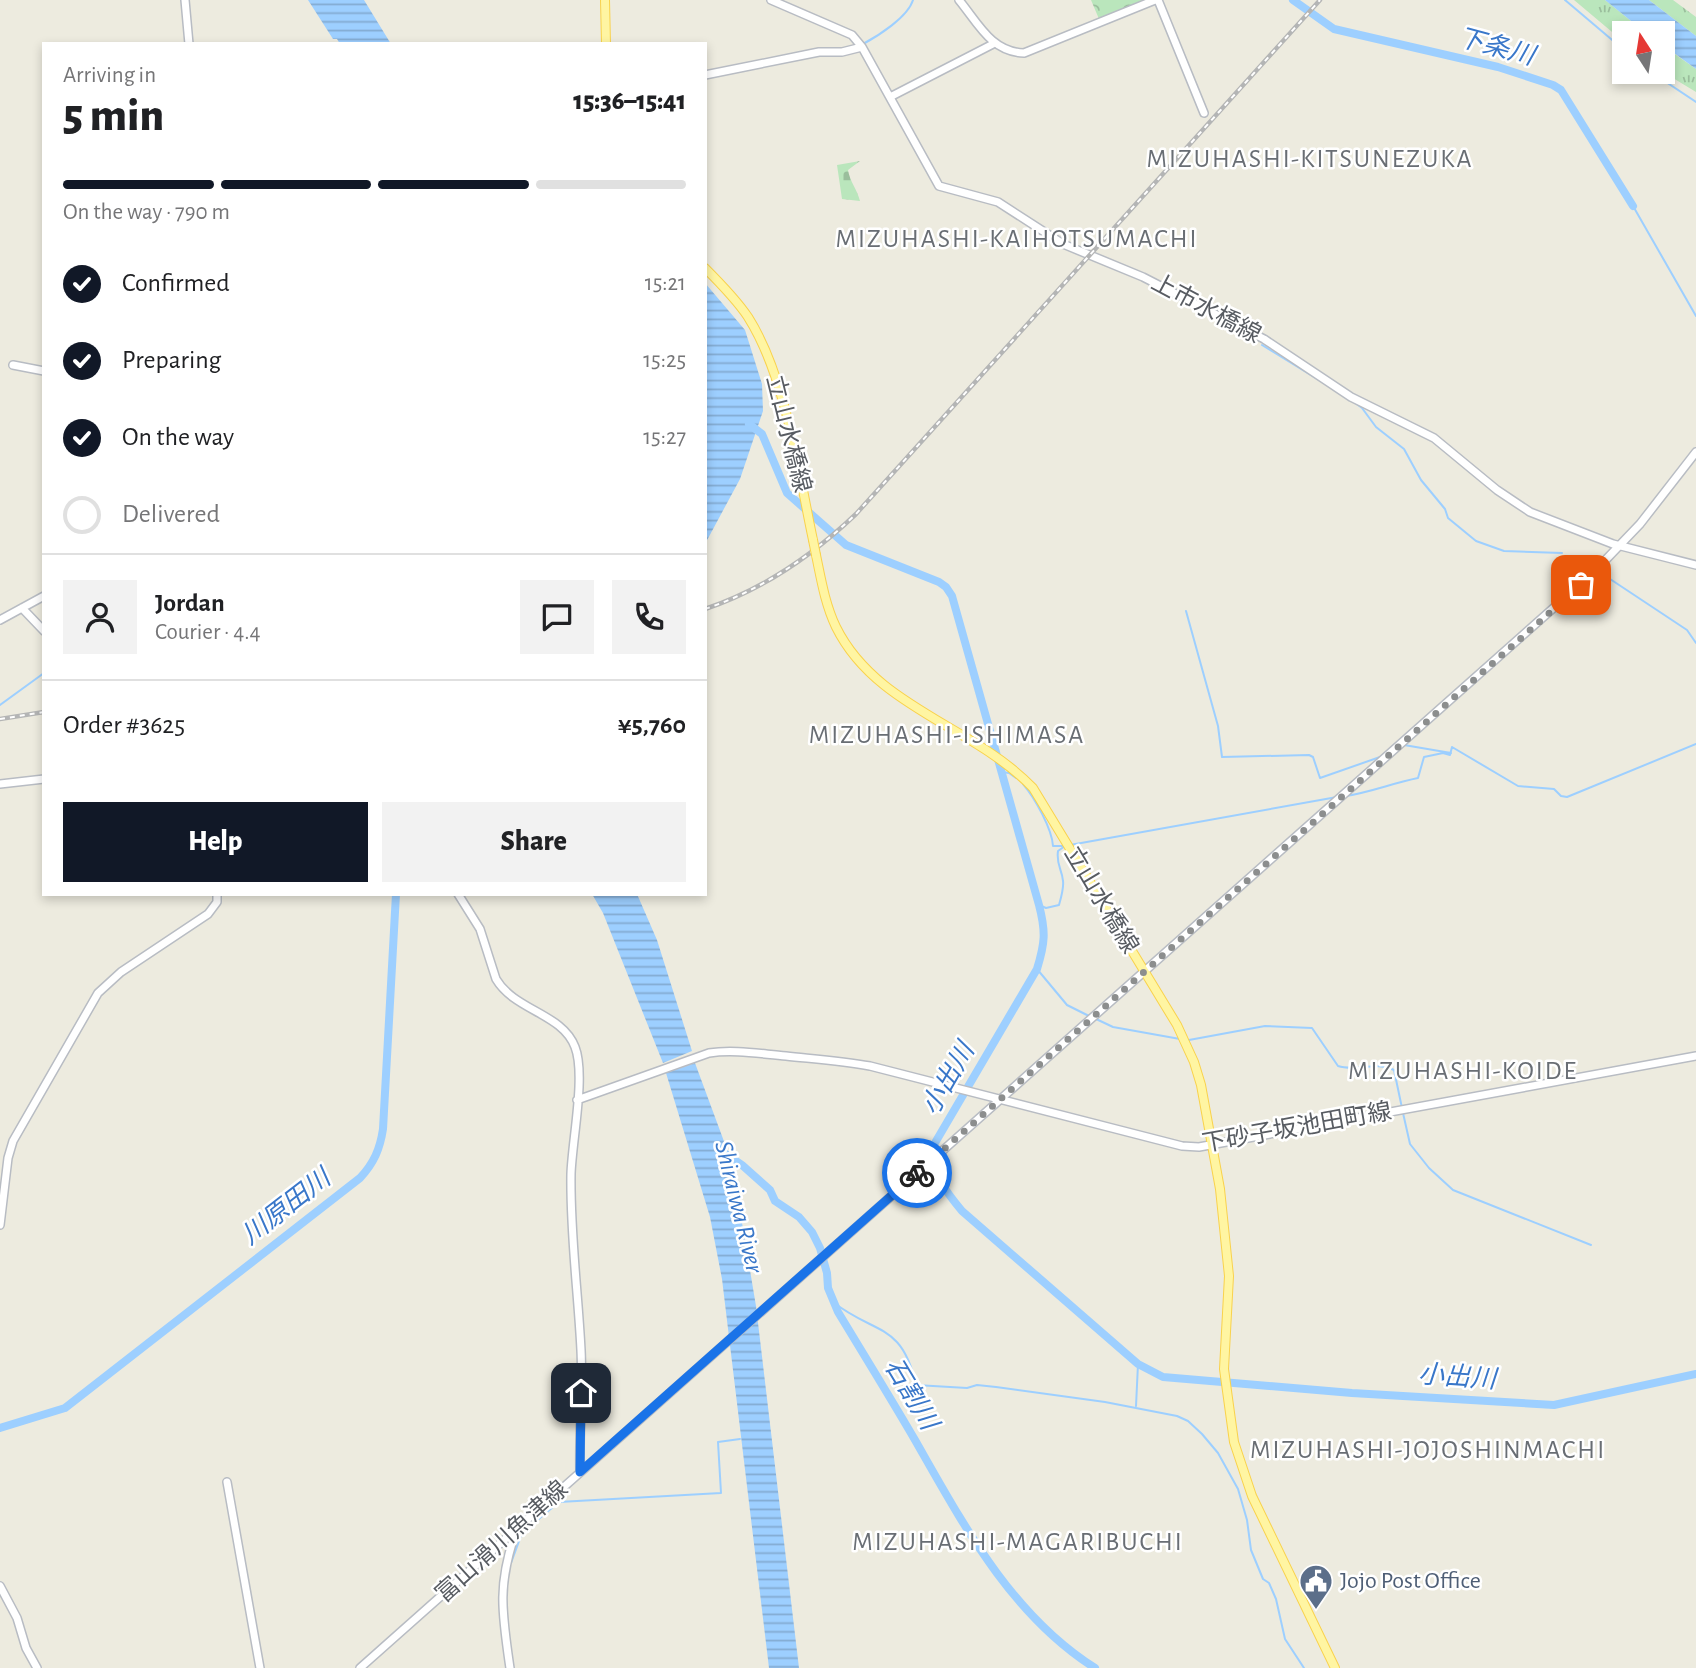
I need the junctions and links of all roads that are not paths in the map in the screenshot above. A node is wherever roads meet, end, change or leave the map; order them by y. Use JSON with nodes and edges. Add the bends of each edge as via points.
{"nodes":[{"id":1,"x":185,"y":0,"type":"edge"},
{"id":2,"x":605,"y":0,"type":"edge"},
{"id":3,"x":771,"y":0,"type":"edge"},
{"id":4,"x":959,"y":0,"type":"edge"},
{"id":5,"x":1156,"y":0,"type":"edge"},
{"id":6,"x":189,"y":42,"type":"edge"},
{"id":7,"x":606,"y":42,"type":"edge"},
{"id":8,"x":993,"y":44,"type":"junction"},
{"id":9,"x":862,"y":47,"type":"junction"},
{"id":10,"x":707,"y":75,"type":"edge"},
{"id":11,"x":890,"y":97,"type":"junction"},
{"id":12,"x":1204,"y":113,"type":"dead end"},
{"id":13,"x":707,"y":270,"type":"edge"},
{"id":14,"x":13,"y":365,"type":"dead end"},
{"id":15,"x":42,"y":371,"type":"edge"},
{"id":16,"x":1696,"y":453,"type":"edge"},
{"id":17,"x":1621,"y":545,"type":"junction"},
{"id":18,"x":1696,"y":565,"type":"edge"},
{"id":19,"x":42,"y":597,"type":"edge"},
{"id":20,"x":22,"y":608,"type":"junction"},
{"id":21,"x":0,"y":620,"type":"edge"},
{"id":22,"x":42,"y":629,"type":"edge"},
{"id":23,"x":42,"y":779,"type":"edge"},
{"id":24,"x":0,"y":783,"type":"edge"},
{"id":25,"x":217,"y":896,"type":"edge"},
{"id":26,"x":459,"y":896,"type":"edge"},
{"id":27,"x":1145,"y":972,"type":"junction"},
{"id":28,"x":1696,"y":1056,"type":"edge"},
{"id":29,"x":1001,"y":1099,"type":"junction"},
{"id":30,"x":577,"y":1100,"type":"junction"},
{"id":31,"x":1212,"y":1145,"type":"junction"},
{"id":32,"x":0,"y":1225,"type":"edge"},
{"id":33,"x":580,"y":1472,"type":"junction"},
{"id":34,"x":227,"y":1482,"type":"dead end"},
{"id":35,"x":516,"y":1530,"type":"junction"},
{"id":36,"x":0,"y":1586,"type":"edge"},
{"id":37,"x":37,"y":1668,"type":"edge"},
{"id":38,"x":260,"y":1668,"type":"edge"},
{"id":39,"x":360,"y":1668,"type":"edge"},
{"id":40,"x":510,"y":1668,"type":"edge"},
{"id":41,"x":1335,"y":1668,"type":"edge"}],
"edges":[{"from":1,"to":6,"type":"main road"},
{"from":2,"to":7,"type":"main road"},
{"from":3,"to":9,"type":"main road","name":"上市水橋線","via":[[852,35]]},
{"from":4,"to":8,"type":"main road"},
{"from":5,"to":8,"type":"main road","via":[[1024,53]]},
{"from":5,"to":12,"type":"main road"},
{"from":8,"to":11,"type":"main road"},
{"from":9,"to":10,"type":"main road"},
{"from":9,"to":11,"type":"main road","name":"上市水橋線"},
{"from":11,"to":17,"type":"main road","name":"上市水橋線","via":[[939,186],[998,202],[1063,244],[1143,276],[1234,323],[1351,397],[1434,438],[1530,512]]},
{"from":13,"to":27,"type":"main road","name":"立山水橋線","bridge":true,"via":[[738,303],[763,346],[783,401],[825,598],[836,626],[874,679],[982,747],[1032,788]]},
{"from":14,"to":15,"type":"main road"},
{"from":16,"to":17,"type":"main road","name":"富山滑川魚津線"},
{"from":17,"to":18,"type":"main road","name":"上市水橋線"},
{"from":17,"to":27,"type":"main road","name":"富山滑川魚津線"},
{"from":19,"to":20,"type":"main road"},
{"from":20,"to":21,"type":"main road"},
{"from":20,"to":22,"type":"main road"},
{"from":23,"to":24,"type":"main road"},
{"from":25,"to":32,"type":"main road","via":[[208,914],[114,977],[90,1004],[13,1141]]},
{"from":26,"to":30,"type":"main road","via":[[475,918],[502,989],[555,1023],[572,1041],[579,1069]]},
{"from":27,"to":29,"type":"main road","name":"富山滑川魚津線"},
{"from":27,"to":31,"type":"main road","name":"立山水橋線","via":[[1187,1045],[1201,1085]]},
{"from":28,"to":31,"type":"main road","name":"下砂子坂池田町線"},
{"from":29,"to":30,"type":"main road","name":"下砂子坂池田町線","via":[[851,1062],[726,1051]]},
{"from":29,"to":31,"type":"main road","name":"下砂子坂池田町線","via":[[1182,1146]]},
{"from":29,"to":33,"type":"main road","name":"富山滑川魚津線"},
{"from":30,"to":33,"type":"main road","via":[[571,1178],[581,1351]]},
{"from":31,"to":41,"type":"main road","name":"立山水橋線","via":[[1228,1253],[1225,1378],[1232,1431],[1245,1479]]},
{"from":33,"to":35,"type":"main road","name":"富山滑川魚津線"},
{"from":34,"to":38,"type":"main road"},
{"from":35,"to":39,"type":"main road","name":"富山滑川魚津線"},
{"from":35,"to":40,"type":"main road","via":[[502,1585],[501,1613]]},
{"from":36,"to":37,"type":"main road"}]}
